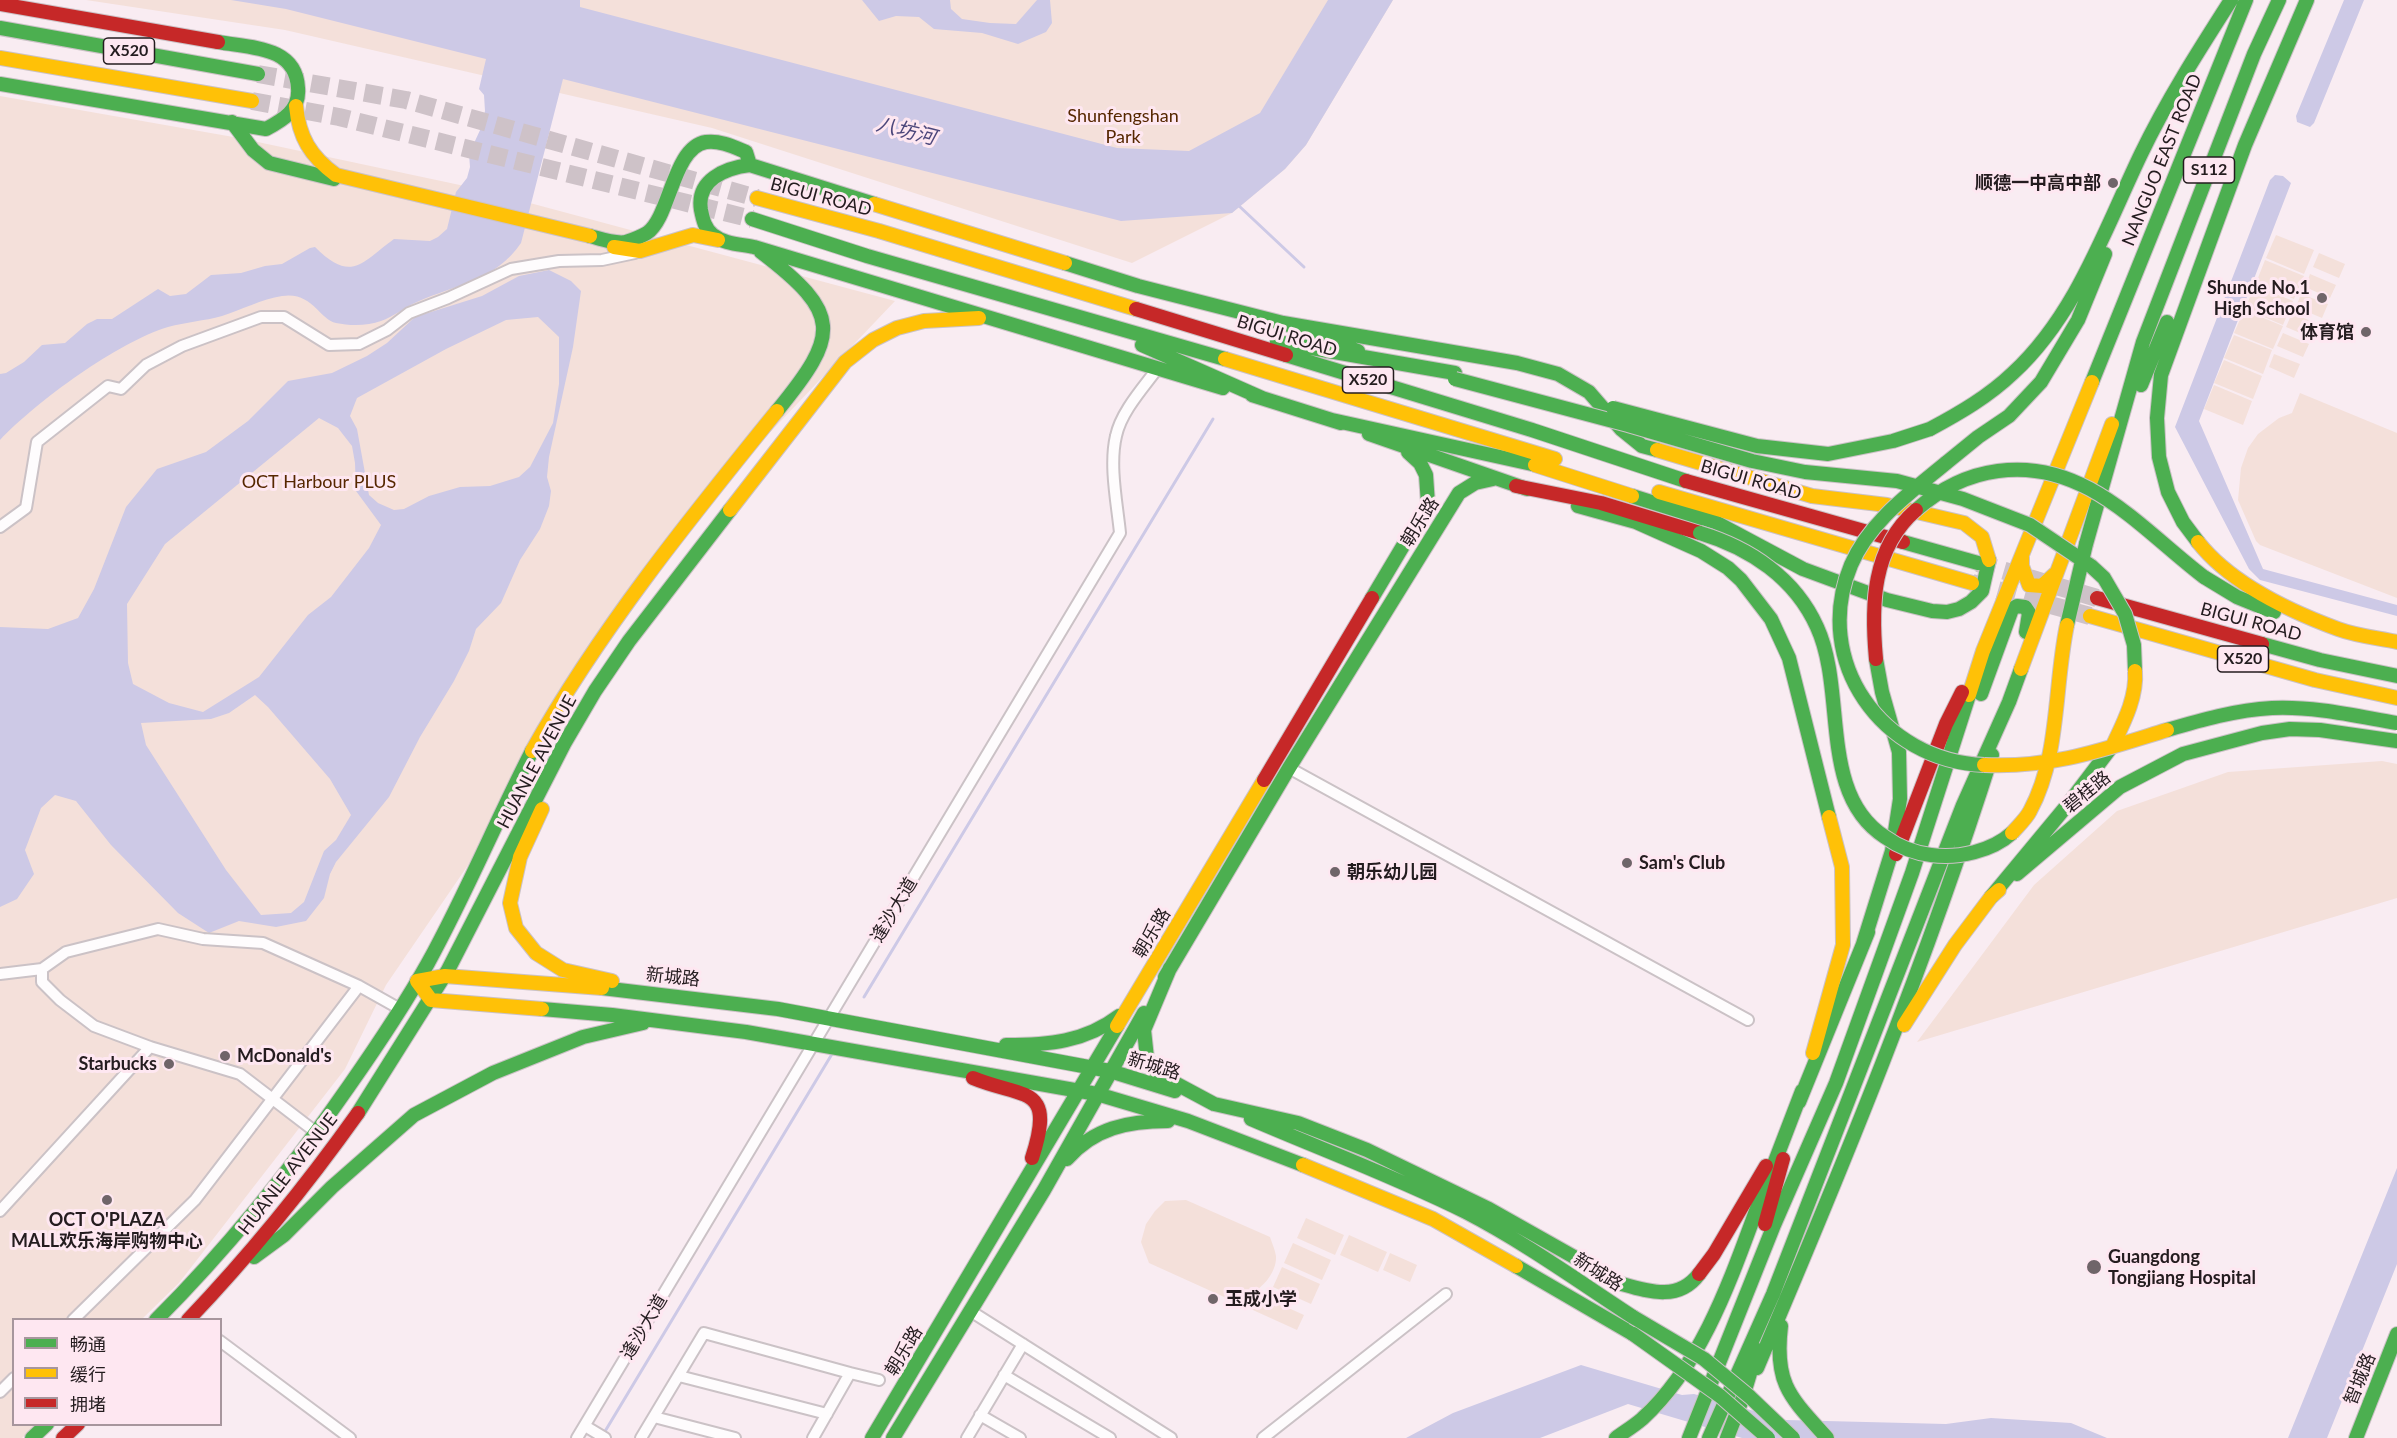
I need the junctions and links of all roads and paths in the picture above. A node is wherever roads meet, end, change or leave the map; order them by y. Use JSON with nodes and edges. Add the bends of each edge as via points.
{"nodes":[{"id":1,"x":2231,"y":0,"type":"edge"},
{"id":2,"x":2246,"y":0,"type":"edge"},
{"id":3,"x":2279,"y":0,"type":"edge"},
{"id":4,"x":2307,"y":0,"type":"edge"},
{"id":5,"x":0,"y":4,"type":"edge"},
{"id":6,"x":0,"y":27,"type":"edge"},
{"id":7,"x":4,"y":60,"type":"edge"},
{"id":8,"x":258,"y":74,"type":"tunnel mouth"},
{"id":9,"x":0,"y":84,"type":"edge"},
{"id":10,"x":252,"y":101,"type":"tunnel mouth"},
{"id":11,"x":296,"y":106,"type":"junction"},
{"id":12,"x":232,"y":122,"type":"junction"},
{"id":13,"x":2245,"y":145,"type":"junction"},
{"id":14,"x":2142,"y":153,"type":"junction"},
{"id":15,"x":750,"y":165,"type":"junction"},
{"id":16,"x":389,"y":190,"type":"junction"},
{"id":17,"x":757,"y":198,"type":"tunnel mouth"},
{"id":18,"x":752,"y":219,"type":"tunnel mouth"},
{"id":19,"x":591,"y":239,"type":"junction"},
{"id":20,"x":724,"y":242,"type":"junction"},
{"id":21,"x":754,"y":247,"type":"junction"},
{"id":22,"x":640,"y":252,"type":"junction"},
{"id":23,"x":1075,"y":315,"type":"junction"},
{"id":24,"x":993,"y":317,"type":"junction"},
{"id":25,"x":1283,"y":323,"type":"junction"},
{"id":26,"x":1198,"y":328,"type":"junction"},
{"id":27,"x":2143,"y":342,"type":"junction"},
{"id":28,"x":1380,"y":359,"type":"junction"},
{"id":29,"x":1157,"y":369,"type":"junction"},
{"id":30,"x":1455,"y":376,"type":"junction"},
{"id":31,"x":1262,"y":398,"type":"junction"},
{"id":32,"x":1332,"y":420,"type":"junction"},
{"id":33,"x":1404,"y":448,"type":"junction"},
{"id":34,"x":1534,"y":465,"type":"junction"},
{"id":35,"x":2107,"y":471,"type":"junction"},
{"id":36,"x":1496,"y":479,"type":"junction"},
{"id":37,"x":1627,"y":482,"type":"junction"},
{"id":38,"x":1516,"y":486,"type":"junction"},
{"id":39,"x":716,"y":488,"type":"junction"},
{"id":40,"x":735,"y":502,"type":"junction"},
{"id":41,"x":0,"y":527,"type":"edge"},
{"id":42,"x":1410,"y":534,"type":"junction"},
{"id":43,"x":1428,"y":543,"type":"junction"},
{"id":44,"x":2022,"y":556,"type":"junction"},
{"id":45,"x":1978,"y":564,"type":"tunnel mouth"},
{"id":46,"x":2058,"y":571,"type":"junction"},
{"id":47,"x":1972,"y":583,"type":"tunnel mouth"},
{"id":48,"x":2097,"y":598,"type":"tunnel mouth"},
{"id":49,"x":2090,"y":616,"type":"tunnel mouth"},
{"id":50,"x":2340,"y":629,"type":"junction"},
{"id":51,"x":2397,"y":642,"type":"edge"},
{"id":52,"x":1983,"y":651,"type":"junction"},
{"id":53,"x":2397,"y":676,"type":"edge"},
{"id":54,"x":2397,"y":698,"type":"edge"},
{"id":55,"x":2009,"y":702,"type":"junction"},
{"id":56,"x":585,"y":708,"type":"junction"},
{"id":57,"x":2397,"y":723,"type":"edge"},
{"id":58,"x":2397,"y":741,"type":"edge"},
{"id":59,"x":1289,"y":768,"type":"junction"},
{"id":60,"x":1945,"y":776,"type":"junction"},
{"id":61,"x":1963,"y":805,"type":"junction"},
{"id":62,"x":471,"y":879,"type":"junction"},
{"id":63,"x":491,"y":887,"type":"junction"},
{"id":64,"x":1991,"y":897,"type":"junction"},
{"id":65,"x":1863,"y":944,"type":"junction"},
{"id":66,"x":1170,"y":968,"type":"junction"},
{"id":67,"x":42,"y":969,"type":"junction"},
{"id":68,"x":0,"y":974,"type":"edge"},
{"id":69,"x":445,"y":976,"type":"junction"},
{"id":70,"x":417,"y":981,"type":"junction"},
{"id":71,"x":566,"y":985,"type":"junction"},
{"id":72,"x":359,"y":986,"type":"junction"},
{"id":73,"x":670,"y":994,"type":"junction"},
{"id":74,"x":431,"y":1000,"type":"junction"},
{"id":75,"x":1130,"y":1005,"type":"junction"},
{"id":76,"x":400,"y":1009,"type":"junction"},
{"id":77,"x":554,"y":1009,"type":"junction"},
{"id":78,"x":828,"y":1018,"type":"junction"},
{"id":79,"x":655,"y":1020,"type":"junction"},
{"id":80,"x":1748,"y":1020,"type":"dead end"},
{"id":81,"x":813,"y":1044,"type":"junction"},
{"id":82,"x":1892,"y":1045,"type":"junction"},
{"id":83,"x":973,"y":1046,"type":"junction"},
{"id":84,"x":150,"y":1047,"type":"junction"},
{"id":85,"x":368,"y":1060,"type":"junction"},
{"id":86,"x":1093,"y":1068,"type":"junction"},
{"id":87,"x":957,"y":1069,"type":"junction"},
{"id":88,"x":386,"y":1071,"type":"junction"},
{"id":89,"x":1110,"y":1071,"type":"junction"},
{"id":90,"x":1080,"y":1090,"type":"junction"},
{"id":91,"x":1802,"y":1091,"type":"junction"},
{"id":92,"x":1097,"y":1094,"type":"junction"},
{"id":93,"x":272,"y":1098,"type":"junction"},
{"id":94,"x":1214,"y":1104,"type":"junction"},
{"id":95,"x":1188,"y":1122,"type":"junction"},
{"id":96,"x":317,"y":1133,"type":"junction"},
{"id":97,"x":1024,"y":1185,"type":"junction"},
{"id":98,"x":1044,"y":1191,"type":"junction"},
{"id":99,"x":0,"y":1211,"type":"edge"},
{"id":100,"x":235,"y":1272,"type":"junction"},
{"id":101,"x":1446,"y":1294,"type":"dead end"},
{"id":102,"x":1746,"y":1294,"type":"junction"},
{"id":103,"x":1773,"y":1294,"type":"junction"},
{"id":104,"x":1784,"y":1307,"type":"junction"},
{"id":105,"x":972,"y":1312,"type":"junction"},
{"id":106,"x":75,"y":1318,"type":"edge"},
{"id":107,"x":158,"y":1318,"type":"edge"},
{"id":108,"x":191,"y":1318,"type":"edge"},
{"id":109,"x":2397,"y":1334,"type":"edge"},
{"id":110,"x":222,"y":1342,"type":"edge"},
{"id":111,"x":1023,"y":1344,"type":"junction"},
{"id":112,"x":850,"y":1373,"type":"junction"},
{"id":113,"x":1004,"y":1375,"type":"junction"},
{"id":114,"x":679,"y":1376,"type":"junction"},
{"id":115,"x":12,"y":1380,"type":"edge"},
{"id":116,"x":879,"y":1380,"type":"dead end"},
{"id":117,"x":0,"y":1392,"type":"edge"},
{"id":118,"x":1742,"y":1400,"type":"junction"},
{"id":119,"x":826,"y":1414,"type":"junction"},
{"id":120,"x":980,"y":1415,"type":"junction"},
{"id":121,"x":654,"y":1417,"type":"junction"},
{"id":122,"x":46,"y":1426,"type":"edge"},
{"id":123,"x":77,"y":1426,"type":"edge"},
{"id":124,"x":588,"y":1428,"type":"junction"},
{"id":125,"x":32,"y":1438,"type":"edge"},
{"id":126,"x":63,"y":1438,"type":"edge"},
{"id":127,"x":350,"y":1438,"type":"edge"},
{"id":128,"x":577,"y":1438,"type":"edge"},
{"id":129,"x":605,"y":1438,"type":"edge"},
{"id":130,"x":641,"y":1438,"type":"edge"},
{"id":131,"x":735,"y":1438,"type":"edge"},
{"id":132,"x":813,"y":1438,"type":"edge"},
{"id":133,"x":872,"y":1438,"type":"edge"},
{"id":134,"x":893,"y":1438,"type":"edge"},
{"id":135,"x":967,"y":1438,"type":"edge"},
{"id":136,"x":1020,"y":1438,"type":"edge"},
{"id":137,"x":1110,"y":1438,"type":"edge"},
{"id":138,"x":1171,"y":1438,"type":"edge"},
{"id":139,"x":1263,"y":1438,"type":"edge"},
{"id":140,"x":1616,"y":1438,"type":"edge"},
{"id":141,"x":1689,"y":1438,"type":"edge"},
{"id":142,"x":1709,"y":1438,"type":"edge"},
{"id":143,"x":1727,"y":1438,"type":"edge"},
{"id":144,"x":1768,"y":1438,"type":"edge"},
{"id":145,"x":1793,"y":1438,"type":"edge"},
{"id":146,"x":1827,"y":1438,"type":"edge"},
{"id":147,"x":2356,"y":1438,"type":"edge"}],
"edges":[{"from":1,"to":14,"type":"main road","via":[[2166,105]]},
{"from":2,"to":44,"type":"main road","name":"NANGUO EAST ROAD","number":"S112"},
{"from":3,"to":27,"type":"main road","number":"S112","via":[[2254,54]]},
{"from":4,"to":13,"type":"main road"},
{"from":5,"to":11,"type":"main road","via":[[268,51],[286,58],[296,68],[300,97]]},
{"from":6,"to":8,"type":"main road","number":"X520"},
{"from":7,"to":10,"type":"main road","number":"X520"},
{"from":9,"to":12,"type":"main road"},
{"from":11,"to":12,"type":"main road","via":[[284,119],[266,129]]},
{"from":11,"to":16,"type":"main road","via":[[297,126],[306,148],[318,163],[336,175]]},
{"from":12,"to":16,"type":"main road","via":[[253,150],[269,163]]},
{"from":13,"to":35,"type":"main road","via":[[2228,170]]},
{"from":13,"to":50,"type":"main road","number":"S112","via":[[2161,375],[2156,408],[2157,453],[2175,510],[2212,559],[2246,585]]},
{"from":14,"to":30,"type":"main road","bridge":true,"via":[[2095,252],[2050,331],[2023,364],[1996,388],[1930,429],[1828,454],[1795,452],[1757,446],[1605,406]]},
{"from":14,"to":57,"type":"main road","bridge":true,"via":[[2091,290],[2059,354],[2008,416],[1904,497],[1863,539],[1851,561],[1840,604],[1846,663],[1880,721],[1908,744],[1945,761],[1997,766],[2045,762],[2094,753],[2200,721],[2271,708]]},
{"from":15,"to":19,"type":"main road","via":[[746,152],[724,143],[705,142],[694,148],[678,170],[649,232],[625,242]]},
{"from":15,"to":20,"type":"main road","via":[[725,170],[713,176],[702,189],[704,222]]},
{"from":15,"to":25,"type":"main road","via":[[1138,286]]},
{"from":16,"to":19,"type":"main road"},
{"from":17,"to":26,"type":"main road","name":"BIGUI ROAD","number":"X520"},
{"from":18,"to":23,"type":"main road","number":"X520"},
{"from":19,"to":22,"type":"main road"},
{"from":20,"to":21,"type":"main road"},
{"from":20,"to":22,"type":"main road","via":[[693,235]]},
{"from":21,"to":24,"type":"main road"},
{"from":21,"to":39,"type":"main road","name":"HUANLE AVENUE","via":[[804,286],[822,320],[823,340],[805,376]]},
{"from":22,"to":41,"type":"street","via":[[602,261],[559,261],[511,269],[409,313],[387,330],[358,344],[329,345],[284,317],[261,317],[182,346],[146,366],[121,389],[108,386],[37,442],[26,508]]},
{"from":23,"to":31,"type":"main road"},
{"from":23,"to":37,"type":"main road","number":"X520"},
{"from":24,"to":29,"type":"main road"},
{"from":24,"to":40,"type":"main road","name":"HUANLE AVENUE","via":[[924,321],[873,340],[845,362]]},
{"from":25,"to":28,"type":"main road"},
{"from":25,"to":34,"type":"main road","via":[[1517,363],[1558,374],[1589,392],[1621,429],[1642,446],[1812,496],[1887,505],[1964,523],[1982,537],[1989,561],[1987,576],[1982,591],[1959,609],[1939,612],[1917,608],[1803,569],[1715,522]]},
{"from":26,"to":28,"type":"main road"},
{"from":26,"to":45,"type":"main road","name":"BIGUI ROAD","number":"X520","via":[[1687,480]]},
{"from":27,"to":35,"type":"main road"},
{"from":27,"to":46,"type":"main road"},
{"from":28,"to":30,"type":"main road"},
{"from":29,"to":31,"type":"main road"},
{"from":29,"to":78,"type":"street","name":"逢沙大道","via":[[1133,401],[1116,435],[1114,475],[1119,532]]},
{"from":30,"to":64,"type":"main road","bridge":true,"via":[[1752,461],[1805,472],[1897,482],[1963,499],[2030,525],[2104,578],[2125,614],[2134,645],[2136,682],[2126,719],[2084,786]]},
{"from":31,"to":32,"type":"main road"},
{"from":32,"to":33,"type":"main road"},
{"from":32,"to":34,"type":"main road"},
{"from":33,"to":36,"type":"main road"},
{"from":33,"to":42,"type":"main road","name":"朝乐路","via":[[1419,460],[1430,481],[1428,504]]},
{"from":34,"to":37,"type":"main road"},
{"from":35,"to":38,"type":"main road","bridge":true,"via":[[2060,661],[2050,751],[2040,793],[2020,825],[1993,846],[1962,856],[1942,857],[1904,849],[1888,841],[1875,832],[1854,805],[1839,755],[1831,667],[1825,645],[1800,599],[1779,573],[1743,549],[1700,533],[1601,502]]},
{"from":36,"to":38,"type":"main road"},
{"from":36,"to":43,"type":"main road","name":"朝乐路","via":[[1475,483],[1459,493]]},
{"from":37,"to":47,"type":"main road","number":"X520"},
{"from":38,"to":91,"type":"main road","via":[[1636,522],[1701,551],[1741,580],[1771,619],[1794,673],[1842,867],[1843,945]]},
{"from":39,"to":40,"type":"main road"},
{"from":39,"to":62,"type":"main road","name":"HUANLE AVENUE","via":[[617,618],[567,692]]},
{"from":40,"to":56,"type":"main road","name":"HUANLE AVENUE","via":[[629,641]]},
{"from":42,"to":43,"type":"main road","via":[[1424,521],[1431,521],[1434,526]]},
{"from":42,"to":75,"type":"main road","name":"朝乐路"},
{"from":43,"to":59,"type":"main road","name":"朝乐路"},
{"from":44,"to":46,"type":"main road","via":[[2025,579],[2033,587],[2042,586]]},
{"from":44,"to":52,"type":"main road","name":"NANGUO EAST ROAD"},
{"from":46,"to":55,"type":"main road"},
{"from":48,"to":53,"type":"main road","name":"BIGUI ROAD","number":"X520","via":[[2320,660]]},
{"from":49,"to":54,"type":"main road","name":"BIGUI ROAD","number":"X520","via":[[2315,680]]},
{"from":50,"to":51,"type":"main road","number":"S112"},
{"from":50,"to":65,"type":"main road","bridge":true,"via":[[2297,620],[2237,597],[2204,577],[2126,514],[2058,474],[2019,468],[1985,473],[1948,486],[1920,504],[1889,544],[1879,566],[1872,602],[1882,692],[1899,752],[1900,799],[1892,851]]},
{"from":52,"to":60,"type":"main road"},
{"from":52,"to":65,"type":"main road","via":[[1946,724]]},
{"from":55,"to":61,"type":"main road"},
{"from":55,"to":82,"type":"main road"},
{"from":56,"to":63,"type":"main road","name":"HUANLE AVENUE"},
{"from":56,"to":73,"type":"main road","via":[[520,856],[510,903],[516,928],[536,953],[562,970]]},
{"from":58,"to":64,"type":"main road","name":"碧桂路","via":[[2290,729],[2183,754],[2120,787]]},
{"from":59,"to":66,"type":"main road","name":"朝乐路"},
{"from":59,"to":80,"type":"street"},
{"from":60,"to":61,"type":"main road","via":[[1975,711],[2012,609],[2025,607],[2031,617]]},
{"from":60,"to":102,"type":"main road","via":[[1836,1083]]},
{"from":61,"to":103,"type":"main road"},
{"from":62,"to":63,"type":"main road"},
{"from":62,"to":70,"type":"main road","name":"HUANLE AVENUE"},
{"from":63,"to":69,"type":"main road","name":"HUANLE AVENUE"},
{"from":64,"to":82,"type":"main road","name":"碧桂路","via":[[1955,945]]},
{"from":65,"to":91,"type":"main road"},
{"from":66,"to":89,"type":"main road","name":"朝乐路"},
{"from":66,"to":94,"type":"main road","via":[[1144,1030],[1147,1058],[1158,1074]]},
{"from":67,"to":68,"type":"street"},
{"from":67,"to":72,"type":"street","via":[[66,952],[158,929],[203,939],[263,943]]},
{"from":67,"to":84,"type":"street","via":[[42,982],[94,1026]]},
{"from":69,"to":70,"type":"main road","name":"新城路"},
{"from":69,"to":71,"type":"main road","name":"新城路"},
{"from":69,"to":74,"type":"main road","name":"HUANLE AVENUE"},
{"from":70,"to":74,"type":"main road"},
{"from":70,"to":76,"type":"main road","name":"HUANLE AVENUE"},
{"from":71,"to":73,"type":"main road","name":"新城路"},
{"from":71,"to":77,"type":"main road","via":[[545,993],[543,999]]},
{"from":72,"to":76,"type":"street"},
{"from":72,"to":93,"type":"street"},
{"from":73,"to":78,"type":"main road","name":"新城路"},
{"from":74,"to":77,"type":"main road","name":"新城路"},
{"from":74,"to":88,"type":"main road","name":"HUANLE AVENUE"},
{"from":75,"to":83,"type":"main road","via":[[1108,1026],[1074,1040],[1058,1044]]},
{"from":75,"to":86,"type":"main road","name":"朝乐路"},
{"from":76,"to":85,"type":"main road","name":"HUANLE AVENUE"},
{"from":77,"to":79,"type":"main road","name":"新城路"},
{"from":78,"to":81,"type":"street","name":"逢沙大道"},
{"from":78,"to":83,"type":"main road","name":"新城路"},
{"from":79,"to":81,"type":"main road","name":"新城路"},
{"from":79,"to":100,"type":"main road","via":[[583,1037],[493,1073],[414,1115],[284,1235]]},
{"from":81,"to":87,"type":"main road","name":"新城路"},
{"from":81,"to":124,"type":"street","name":"逢沙大道"},
{"from":82,"to":104,"type":"main road"},
{"from":83,"to":86,"type":"main road","name":"新城路"},
{"from":84,"to":93,"type":"street","via":[[240,1074]]},
{"from":84,"to":99,"type":"street"},
{"from":85,"to":88,"type":"main road"},
{"from":85,"to":96,"type":"main road","name":"HUANLE AVENUE"},
{"from":86,"to":89,"type":"main road","name":"新城路"},
{"from":86,"to":90,"type":"main road","name":"朝乐路"},
{"from":87,"to":90,"type":"main road","name":"新城路"},
{"from":87,"to":97,"type":"main road","via":[[991,1086],[1024,1093],[1034,1101],[1041,1123],[1040,1136]]},
{"from":88,"to":100,"type":"main road","name":"HUANLE AVENUE","via":[[325,1159]]},
{"from":89,"to":92,"type":"main road","name":"朝乐路"},
{"from":89,"to":94,"type":"main road","name":"新城路"},
{"from":90,"to":92,"type":"main road","name":"新城路"},
{"from":90,"to":97,"type":"main road","name":"朝乐路"},
{"from":91,"to":94,"type":"main road","via":[[1761,1176],[1714,1254],[1692,1283],[1672,1293],[1622,1284],[1489,1209],[1367,1150],[1298,1123]]},
{"from":91,"to":102,"type":"main road"},
{"from":91,"to":140,"type":"main road","via":[[1706,1330],[1657,1402]]},
{"from":92,"to":95,"type":"main road","name":"新城路"},
{"from":92,"to":98,"type":"main road","name":"朝乐路"},
{"from":93,"to":96,"type":"street"},
{"from":93,"to":106,"type":"street","via":[[195,1200]]},
{"from":94,"to":145,"type":"main road","name":"新城路","bridge":true,"via":[[1470,1214],[1704,1359]]},
{"from":95,"to":98,"type":"main road","via":[[1149,1120],[1107,1127],[1072,1150]]},
{"from":95,"to":144,"type":"main road","name":"新城路","bridge":true,"via":[[1433,1219],[1633,1334],[1717,1393]]},
{"from":96,"to":107,"type":"main road","name":"HUANLE AVENUE","via":[[266,1201]]},
{"from":97,"to":133,"type":"main road","name":"朝乐路"},
{"from":98,"to":105,"type":"main road","name":"朝乐路"},
{"from":100,"to":108,"type":"main road","name":"HUANLE AVENUE"},
{"from":101,"to":139,"type":"street"},
{"from":102,"to":141,"type":"main road"},
{"from":103,"to":118,"type":"main road"},
{"from":103,"to":142,"type":"main road"},
{"from":104,"to":118,"type":"main road"},
{"from":104,"to":146,"type":"main road","via":[[1777,1362],[1788,1395]]},
{"from":105,"to":111,"type":"street"},
{"from":105,"to":134,"type":"main road","name":"朝乐路"},
{"from":109,"to":147,"type":"main road","name":"智城路"},
{"from":110,"to":127,"type":"street"},
{"from":111,"to":113,"type":"street"},
{"from":111,"to":138,"type":"street"},
{"from":112,"to":114,"type":"street","via":[[704,1333]]},
{"from":112,"to":116,"type":"street"},
{"from":112,"to":119,"type":"street"},
{"from":113,"to":120,"type":"street"},
{"from":113,"to":137,"type":"street"},
{"from":114,"to":119,"type":"street"},
{"from":114,"to":121,"type":"street"},
{"from":115,"to":117,"type":"street"},
{"from":118,"to":143,"type":"main road"},
{"from":119,"to":132,"type":"street"},
{"from":120,"to":135,"type":"street"},
{"from":120,"to":136,"type":"street"},
{"from":121,"to":130,"type":"street"},
{"from":121,"to":131,"type":"street"},
{"from":122,"to":125,"type":"main road"},
{"from":123,"to":126,"type":"main road"},
{"from":124,"to":128,"type":"street","name":"逢沙大道"},
{"from":124,"to":129,"type":"street"}]}
